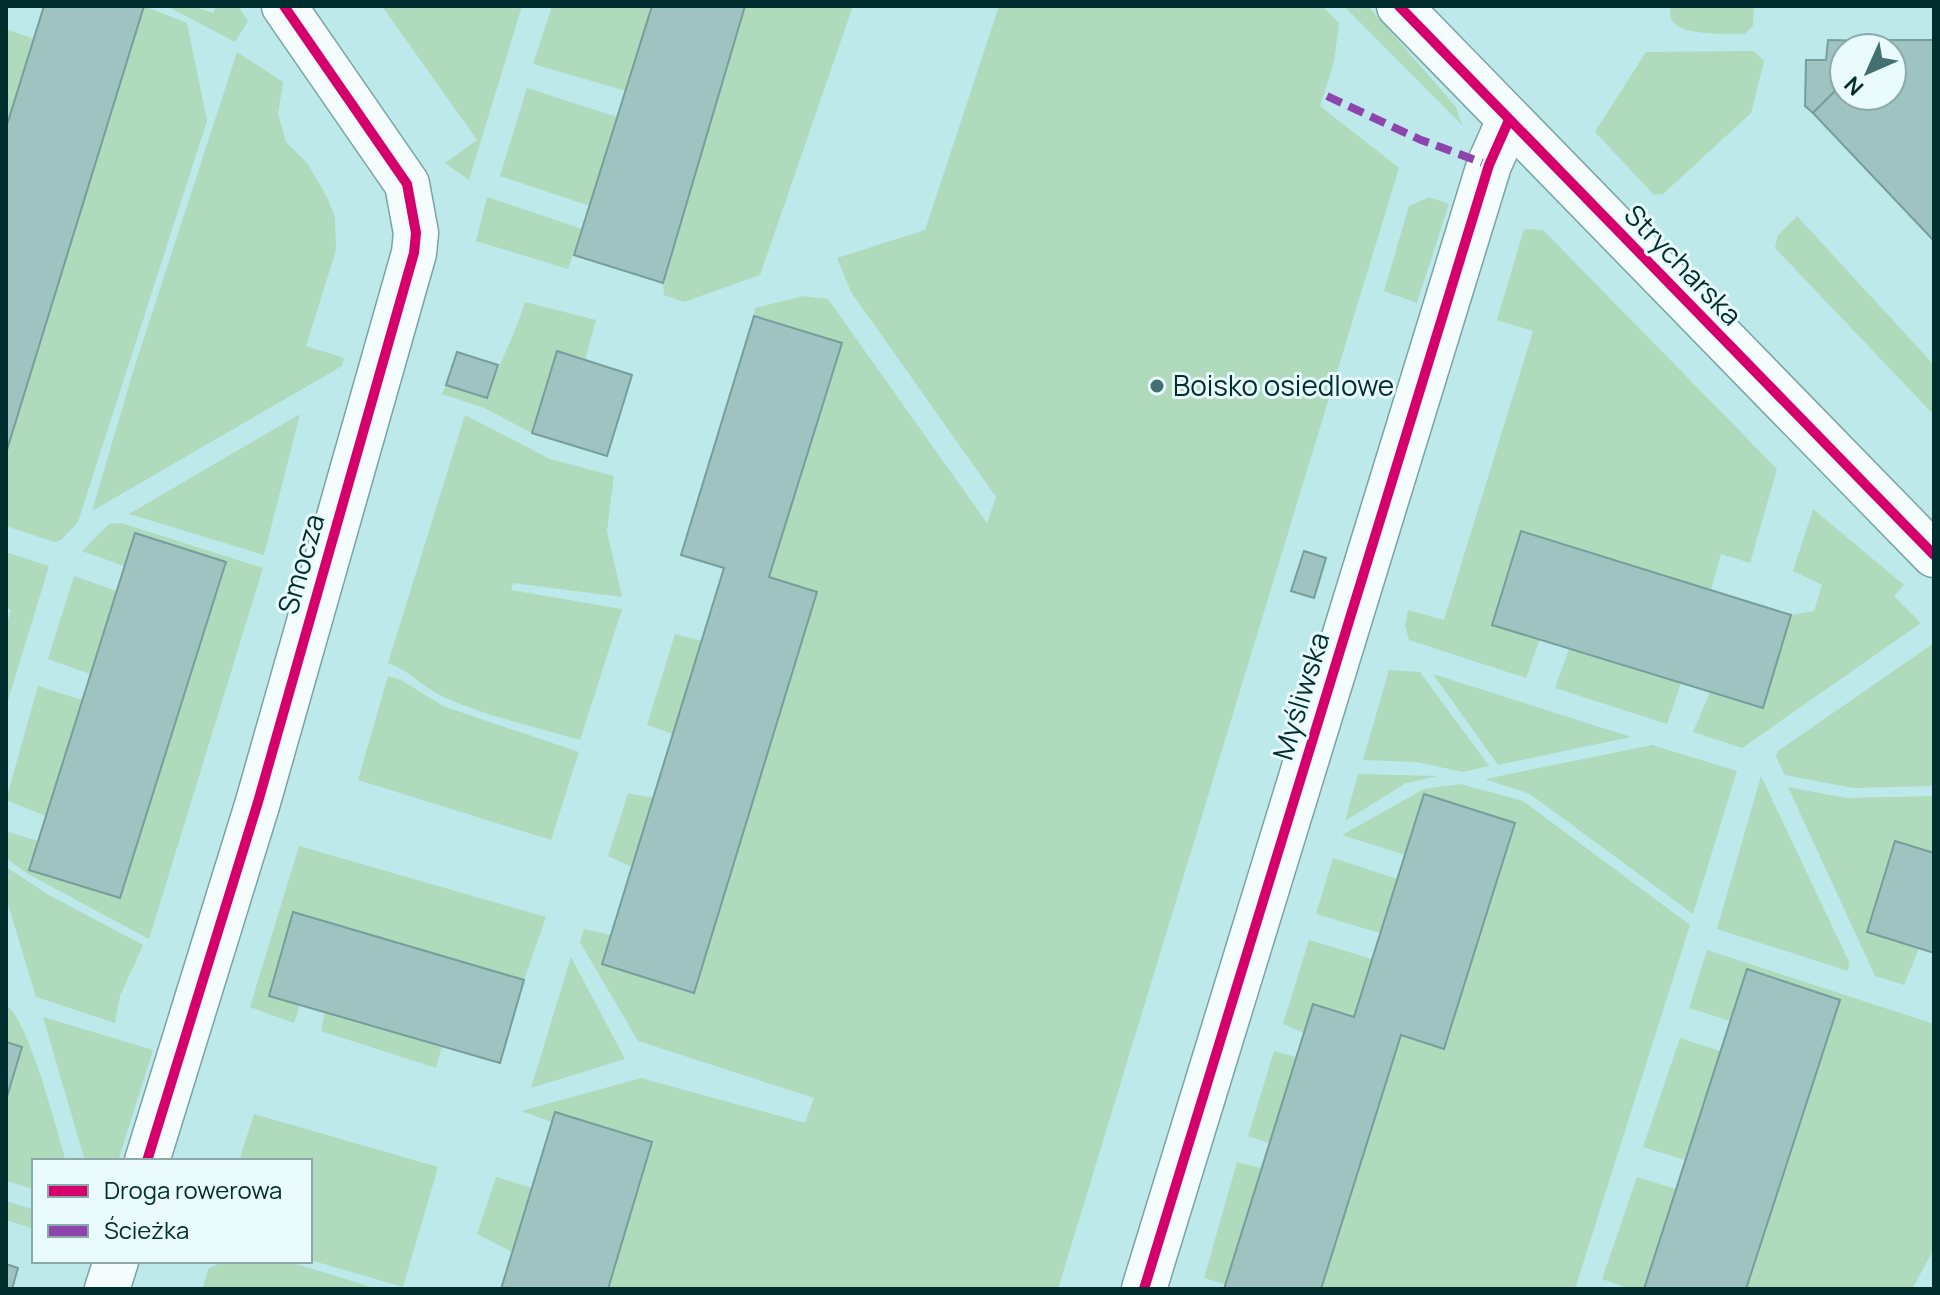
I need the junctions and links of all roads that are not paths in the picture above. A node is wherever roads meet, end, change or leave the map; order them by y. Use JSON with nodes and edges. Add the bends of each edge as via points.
{"nodes":[{"id":1,"x":284,"y":6,"type":"edge"},
{"id":2,"x":1399,"y":6,"type":"edge"},
{"id":3,"x":1509,"y":120,"type":"junction"},
{"id":4,"x":1934,"y":555,"type":"edge"},
{"id":5,"x":148,"y":1159,"type":"edge"},
{"id":6,"x":115,"y":1263,"type":"edge"},
{"id":7,"x":107,"y":1289,"type":"edge"},
{"id":8,"x":1144,"y":1289,"type":"edge"}],
"edges":[{"from":1,"to":5,"type":"street","name":"Smocza","via":[[407,184],[416,233],[414,253],[258,802]]},
{"from":2,"to":3,"type":"street","name":"Strycharska"},
{"from":3,"to":4,"type":"street","name":"Strycharska"},
{"from":3,"to":8,"type":"street","name":"Myśliwska","via":[[1489,165]]},
{"from":6,"to":7,"type":"street"}]}
